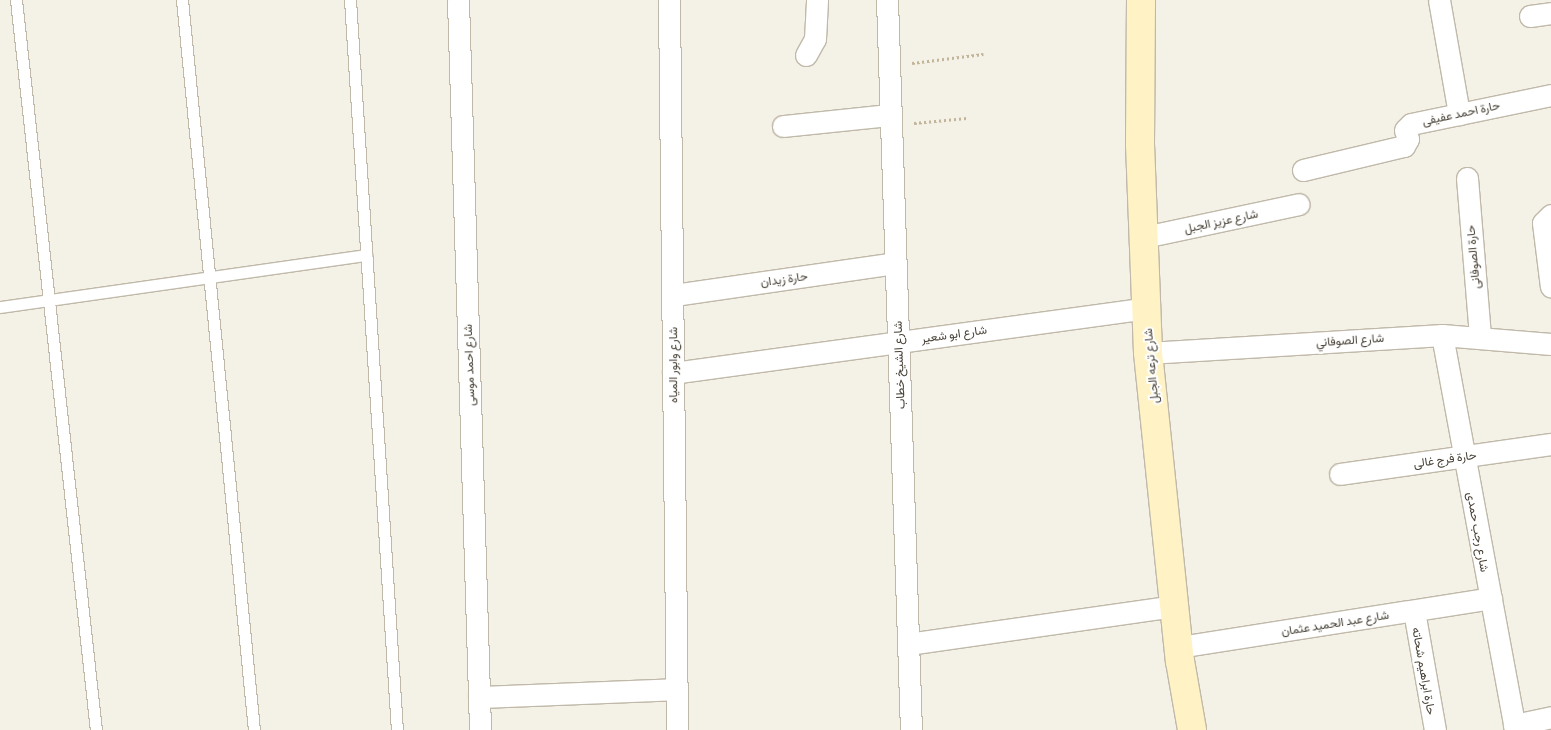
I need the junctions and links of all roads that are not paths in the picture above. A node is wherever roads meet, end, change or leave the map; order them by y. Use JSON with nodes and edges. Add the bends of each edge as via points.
{"nodes":[{"id":1,"x":16,"y":0,"type":"edge"},
{"id":2,"x":182,"y":0,"type":"edge"},
{"id":3,"x":350,"y":0,"type":"edge"},
{"id":4,"x":458,"y":0,"type":"edge"},
{"id":5,"x":668,"y":0,"type":"edge"},
{"id":6,"x":816,"y":0,"type":"edge"},
{"id":7,"x":887,"y":0,"type":"edge"},
{"id":8,"x":1141,"y":0,"type":"edge"},
{"id":9,"x":1439,"y":0,"type":"edge"},
{"id":10,"x":806,"y":55,"type":"dead end"},
{"id":11,"x":1551,"y":95,"type":"edge"},
{"id":12,"x":1459,"y":114,"type":"junction"},
{"id":13,"x":890,"y":120,"type":"junction"},
{"id":14,"x":783,"y":126,"type":"dead end"},
{"id":15,"x":1303,"y":170,"type":"dead end"},
{"id":16,"x":1467,"y":178,"type":"dead end"},
{"id":17,"x":1299,"y":204,"type":"dead end"},
{"id":18,"x":1551,"y":215,"type":"edge"},
{"id":19,"x":1144,"y":237,"type":"junction"},
{"id":20,"x":366,"y":255,"type":"junction"},
{"id":21,"x":895,"y":263,"type":"junction"},
{"id":22,"x":207,"y":277,"type":"junction"},
{"id":23,"x":1551,"y":287,"type":"edge"},
{"id":24,"x":674,"y":296,"type":"junction"},
{"id":25,"x":49,"y":300,"type":"junction"},
{"id":26,"x":0,"y":307,"type":"edge"},
{"id":27,"x":1146,"y":308,"type":"junction"},
{"id":28,"x":1442,"y":334,"type":"junction"},
{"id":29,"x":1480,"y":336,"type":"junction"},
{"id":30,"x":898,"y":342,"type":"junction"},
{"id":31,"x":1551,"y":344,"type":"edge"},
{"id":32,"x":1148,"y":353,"type":"junction"},
{"id":33,"x":673,"y":373,"type":"junction"},
{"id":34,"x":1551,"y":444,"type":"edge"},
{"id":35,"x":1464,"y":457,"type":"junction"},
{"id":36,"x":1340,"y":474,"type":"dead end"},
{"id":37,"x":1490,"y":598,"type":"junction"},
{"id":38,"x":1175,"y":606,"type":"junction"},
{"id":39,"x":1414,"y":611,"type":"junction"},
{"id":40,"x":908,"y":644,"type":"junction"},
{"id":41,"x":1179,"y":647,"type":"junction"},
{"id":42,"x":676,"y":689,"type":"junction"},
{"id":43,"x":479,"y":697,"type":"junction"},
{"id":44,"x":1551,"y":717,"type":"edge"},
{"id":45,"x":1514,"y":727,"type":"edge"},
{"id":46,"x":480,"y":729,"type":"edge"},
{"id":47,"x":96,"y":730,"type":"edge"},
{"id":48,"x":254,"y":730,"type":"edge"},
{"id":49,"x":397,"y":730,"type":"edge"},
{"id":50,"x":677,"y":730,"type":"edge"},
{"id":51,"x":911,"y":730,"type":"edge"},
{"id":52,"x":1192,"y":730,"type":"edge"},
{"id":53,"x":1435,"y":730,"type":"edge"}],
"edges":[{"from":1,"to":25,"type":"lane"},
{"from":2,"to":22,"type":"lane"},
{"from":3,"to":20,"type":"lane"},
{"from":4,"to":43,"type":"street","name":"شارع احمد موسى"},
{"from":5,"to":24,"type":"street","name":"شارع وابور المياه"},
{"from":6,"to":10,"type":"street","via":[[815,39]]},
{"from":7,"to":13,"type":"street","name":"شارع الشيخ خطاب"},
{"from":8,"to":19,"type":"street","name":"شارع ترعه الجبل","via":[[1140,144]]},
{"from":9,"to":12,"type":"street"},
{"from":11,"to":12,"type":"street","name":"حارة احمد عفيفى"},
{"from":12,"to":15,"type":"street","name":"حارة احمد عفيفى","via":[[1410,124],[1405,130],[1408,139],[1404,146]]},
{"from":13,"to":14,"type":"street"},
{"from":13,"to":21,"type":"street","name":"شارع الشيخ خطاب"},
{"from":16,"to":29,"type":"street","name":"حارة الصوفانى"},
{"from":17,"to":19,"type":"street","name":"شارع عزيز الجبل"},
{"from":18,"to":23,"type":"street","via":[[1543,223]]},
{"from":19,"to":27,"type":"street","name":"شارع ترعه الجبل"},
{"from":20,"to":22,"type":"lane"},
{"from":20,"to":49,"type":"lane"},
{"from":21,"to":24,"type":"street","name":"حارة زيدان"},
{"from":21,"to":30,"type":"street","name":"شارع الشيخ خطاب"},
{"from":22,"to":25,"type":"lane"},
{"from":22,"to":48,"type":"lane"},
{"from":24,"to":33,"type":"street","name":"شارع وابور المياه"},
{"from":25,"to":26,"type":"lane"},
{"from":25,"to":47,"type":"lane"},
{"from":27,"to":30,"type":"street","name":"شارع ابو شعير"},
{"from":27,"to":32,"type":"street","name":"شارع ترعه الجبل"},
{"from":28,"to":29,"type":"street","name":"شارع الصوفاني"},
{"from":28,"to":32,"type":"street","name":"شارع الصوفاني"},
{"from":28,"to":35,"type":"street","name":"شارع رجب حمدى"},
{"from":29,"to":31,"type":"street","name":"شارع الصوفاني"},
{"from":30,"to":33,"type":"street","name":"شارع ابو شعير"},
{"from":30,"to":40,"type":"street","name":"شارع الشيخ خطاب"},
{"from":32,"to":38,"type":"street","name":"شارع ترعه الجبل"},
{"from":33,"to":42,"type":"street","name":"شارع وابور المياه"},
{"from":34,"to":35,"type":"street","name":"حارة فرج غالى"},
{"from":35,"to":36,"type":"street","name":"حارة فرج غالى"},
{"from":35,"to":37,"type":"street","name":"شارع رجب حمدى"},
{"from":37,"to":39,"type":"street","name":"شارع عبد الحميد عثمان"},
{"from":37,"to":45,"type":"street","name":"شارع رجب حمدى"},
{"from":38,"to":40,"type":"street"},
{"from":38,"to":41,"type":"street","name":"شارع ترعه الجبل"},
{"from":39,"to":41,"type":"street","name":"شارع عبد الحميد عثمان"},
{"from":39,"to":53,"type":"street","name":"حارة ابراهيم شحاته"},
{"from":40,"to":51,"type":"street","name":"شارع الشيخ خطاب"},
{"from":41,"to":52,"type":"street","name":"شارع ترعه الجبل"},
{"from":42,"to":43,"type":"street"},
{"from":42,"to":50,"type":"street","name":"شارع وابور المياه"},
{"from":43,"to":46,"type":"street","name":"شارع احمد موسى"},
{"from":44,"to":45,"type":"street"}]}
